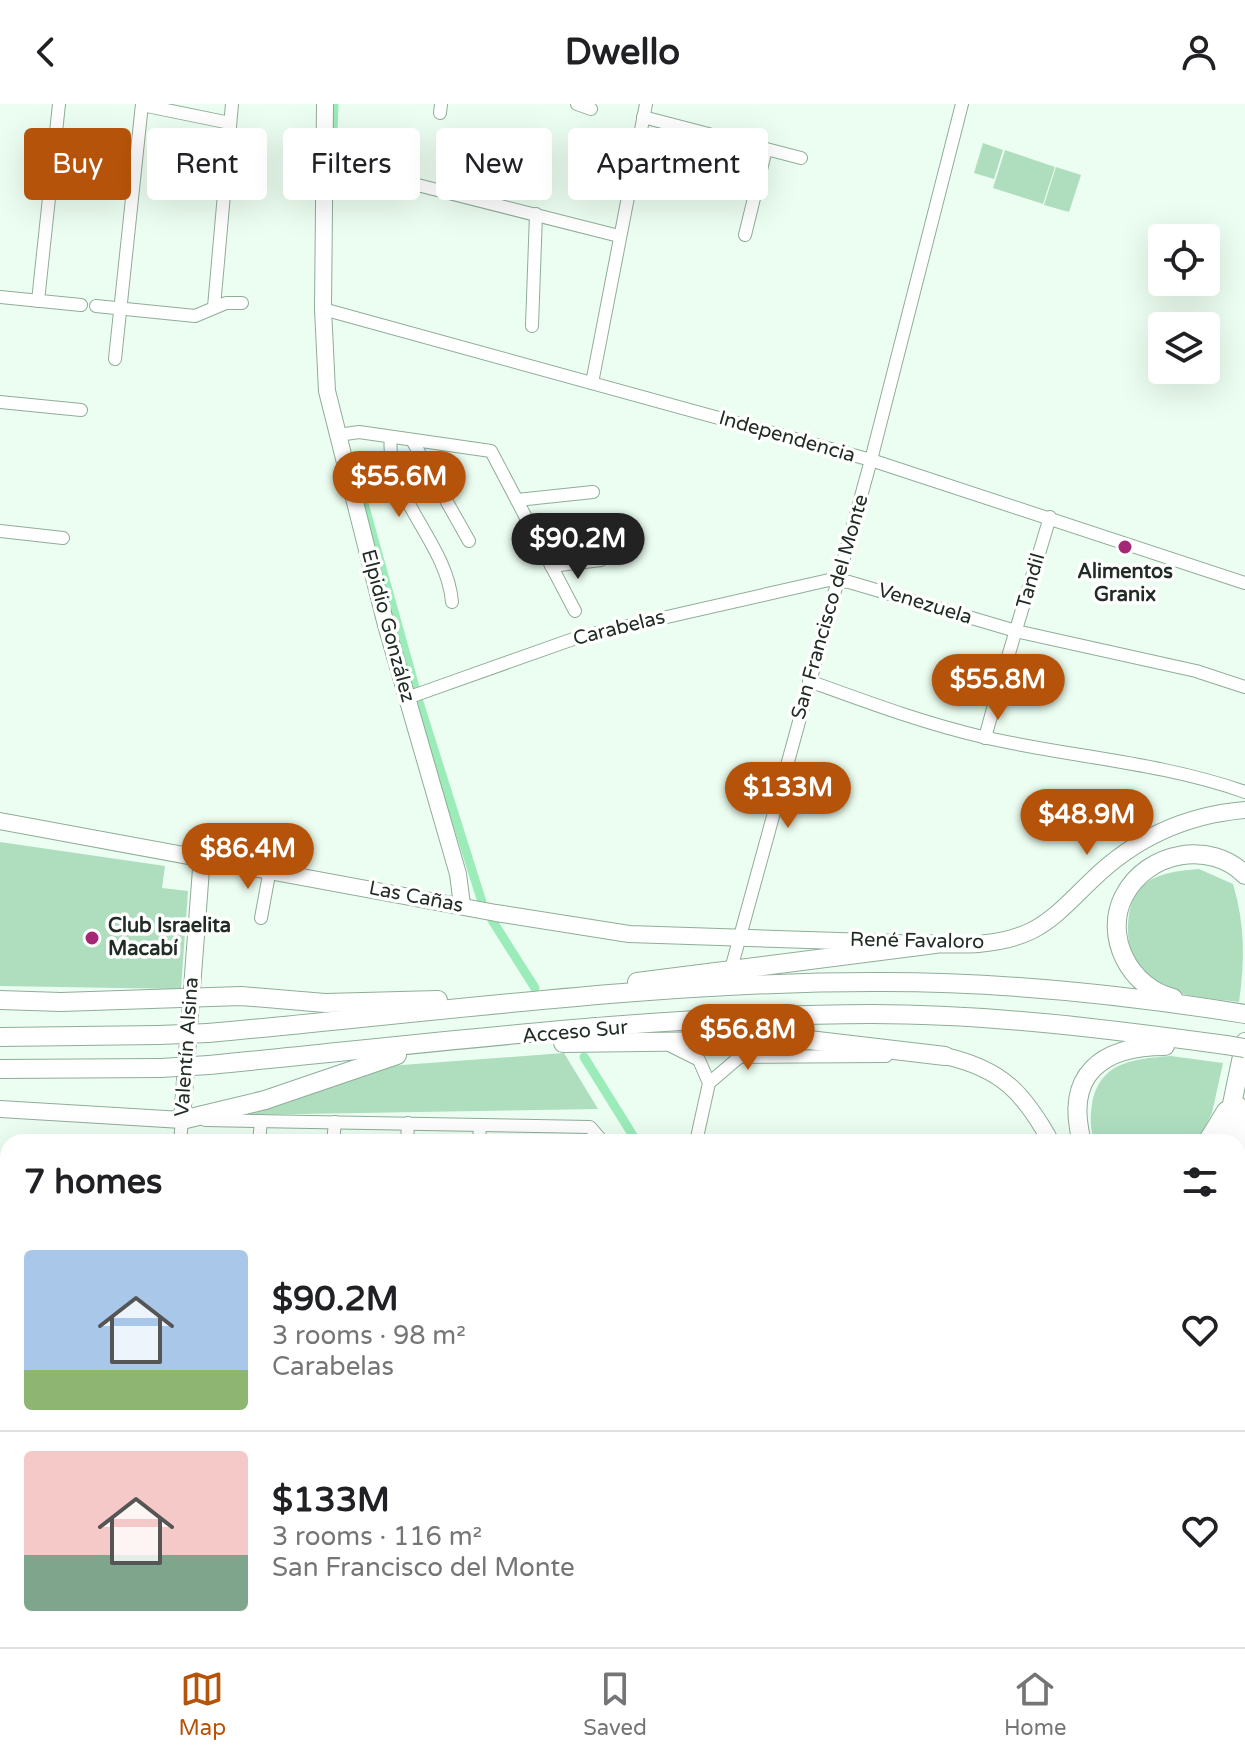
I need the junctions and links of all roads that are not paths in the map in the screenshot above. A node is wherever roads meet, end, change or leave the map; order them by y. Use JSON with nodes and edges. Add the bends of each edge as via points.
{"nodes":[{"id":1,"x":59,"y":104,"type":"edge"},
{"id":2,"x":232,"y":104,"type":"edge"},
{"id":3,"x":325,"y":104,"type":"edge"},
{"id":4,"x":577,"y":104,"type":"edge"},
{"id":5,"x":962,"y":104,"type":"edge"},
{"id":6,"x":142,"y":105,"type":"edge"},
{"id":7,"x":591,"y":109,"type":"dead end"},
{"id":8,"x":644,"y":111,"type":"edge"},
{"id":9,"x":230,"y":123,"type":"junction"},
{"id":10,"x":699,"y":128,"type":"edge"},
{"id":11,"x":768,"y":150,"type":"edge"},
{"id":12,"x":801,"y":158,"type":"dead end"},
{"id":13,"x":420,"y":185,"type":"edge"},
{"id":14,"x":754,"y":200,"type":"edge"},
{"id":15,"x":536,"y":214,"type":"junction"},
{"id":16,"x":745,"y":235,"type":"dead end"},
{"id":17,"x":619,"y":236,"type":"junction"},
{"id":18,"x":0,"y":297,"type":"edge"},
{"id":19,"x":38,"y":301,"type":"junction"},
{"id":20,"x":242,"y":303,"type":"dead end"},
{"id":21,"x":81,"y":305,"type":"dead end"},
{"id":22,"x":96,"y":306,"type":"dead end"},
{"id":23,"x":214,"y":307,"type":"junction"},
{"id":24,"x":121,"y":309,"type":"junction"},
{"id":25,"x":323,"y":309,"type":"junction"},
{"id":26,"x":532,"y":326,"type":"dead end"},
{"id":27,"x":115,"y":359,"type":"dead end"},
{"id":28,"x":592,"y":383,"type":"junction"},
{"id":29,"x":0,"y":402,"type":"edge"},
{"id":30,"x":81,"y":410,"type":"dead end"},
{"id":31,"x":338,"y":435,"type":"junction"},
{"id":32,"x":391,"y":437,"type":"junction"},
{"id":33,"x":412,"y":440,"type":"junction"},
{"id":34,"x":871,"y":460,"type":"junction"},
{"id":35,"x":593,"y":492,"type":"dead end"},
{"id":36,"x":517,"y":500,"type":"junction"},
{"id":37,"x":1050,"y":517,"type":"junction"},
{"id":38,"x":0,"y":531,"type":"edge"},
{"id":39,"x":63,"y":538,"type":"dead end"},
{"id":40,"x":469,"y":541,"type":"dead end"},
{"id":41,"x":601,"y":560,"type":"dead end"},
{"id":42,"x":551,"y":566,"type":"junction"},
{"id":43,"x":838,"y":580,"type":"junction"},
{"id":44,"x":1245,"y":583,"type":"edge"},
{"id":45,"x":452,"y":602,"type":"dead end"},
{"id":46,"x":575,"y":611,"type":"dead end"},
{"id":47,"x":1016,"y":631,"type":"junction"},
{"id":48,"x":809,"y":681,"type":"junction"},
{"id":49,"x":1245,"y":687,"type":"edge"},
{"id":50,"x":407,"y":698,"type":"junction"},
{"id":51,"x":985,"y":738,"type":"junction"},
{"id":52,"x":1245,"y":792,"type":"edge"},
{"id":53,"x":1245,"y":810,"type":"edge"},
{"id":54,"x":0,"y":821,"type":"edge"},
{"id":55,"x":202,"y":856,"type":"junction"},
{"id":56,"x":270,"y":869,"type":"junction"},
{"id":57,"x":1245,"y":875,"type":"edge"},
{"id":58,"x":462,"y":905,"type":"junction"},
{"id":59,"x":261,"y":918,"type":"dead end"},
{"id":60,"x":741,"y":937,"type":"junction"},
{"id":61,"x":935,"y":944,"type":"junction"},
{"id":62,"x":731,"y":969,"type":"junction"},
{"id":63,"x":190,"y":996,"type":"junction"},
{"id":64,"x":0,"y":1000,"type":"edge"},
{"id":65,"x":540,"y":1000,"type":"junction"},
{"id":66,"x":1239,"y":1013,"type":"edge"},
{"id":67,"x":0,"y":1037,"type":"edge"},
{"id":68,"x":770,"y":1039,"type":"junction"},
{"id":69,"x":450,"y":1041,"type":"junction"},
{"id":70,"x":476,"y":1041,"type":"junction"},
{"id":71,"x":652,"y":1042,"type":"junction"},
{"id":72,"x":1239,"y":1045,"type":"edge"},
{"id":73,"x":945,"y":1056,"type":"junction"},
{"id":74,"x":737,"y":1057,"type":"junction"},
{"id":75,"x":0,"y":1069,"type":"edge"},
{"id":76,"x":1237,"y":1074,"type":"junction"},
{"id":77,"x":709,"y":1083,"type":"junction"},
{"id":78,"x":1232,"y":1102,"type":"junction"},
{"id":79,"x":0,"y":1109,"type":"edge"},
{"id":80,"x":182,"y":1120,"type":"junction"},
{"id":81,"x":261,"y":1121,"type":"junction"},
{"id":82,"x":335,"y":1122,"type":"junction"},
{"id":83,"x":408,"y":1123,"type":"junction"},
{"id":84,"x":480,"y":1125,"type":"junction"},
{"id":85,"x":557,"y":1126,"type":"junction"},
{"id":86,"x":181,"y":1134,"type":"edge"},
{"id":87,"x":260,"y":1134,"type":"edge"},
{"id":88,"x":334,"y":1134,"type":"edge"},
{"id":89,"x":407,"y":1134,"type":"edge"},
{"id":90,"x":479,"y":1134,"type":"edge"},
{"id":91,"x":556,"y":1134,"type":"edge"},
{"id":92,"x":598,"y":1134,"type":"edge"},
{"id":93,"x":698,"y":1134,"type":"edge"},
{"id":94,"x":1047,"y":1134,"type":"edge"},
{"id":95,"x":1080,"y":1134,"type":"edge"},
{"id":96,"x":1212,"y":1134,"type":"edge"},
{"id":97,"x":1225,"y":1134,"type":"edge"},
{"id":98,"x":1241,"y":1134,"type":"edge"}],
"edges":[{"from":1,"to":19,"type":"street"},
{"from":2,"to":9,"type":"street"},
{"from":3,"to":25,"type":"main road","name":"Elpidio González"},
{"from":4,"to":7,"type":"street"},
{"from":5,"to":34,"type":"street","name":"San Francisco del Monte"},
{"from":6,"to":9,"type":"street"},
{"from":6,"to":24,"type":"street"},
{"from":8,"to":10,"type":"street"},
{"from":8,"to":17,"type":"street"},
{"from":9,"to":23,"type":"street"},
{"from":11,"to":12,"type":"street"},
{"from":13,"to":15,"type":"street"},
{"from":14,"to":16,"type":"street"},
{"from":15,"to":17,"type":"street"},
{"from":15,"to":26,"type":"street"},
{"from":17,"to":28,"type":"street"},
{"from":18,"to":19,"type":"street"},
{"from":19,"to":21,"type":"street"},
{"from":20,"to":23,"type":"street"},
{"from":22,"to":24,"type":"street"},
{"from":23,"to":24,"type":"street","via":[[195,316]]},
{"from":24,"to":27,"type":"street"},
{"from":25,"to":28,"type":"street","name":"Independencia"},
{"from":25,"to":31,"type":"main road","name":"Elpidio González","via":[[327,391]]},
{"from":28,"to":34,"type":"street","name":"Independencia"},
{"from":29,"to":30,"type":"street"},
{"from":31,"to":32,"type":"street"},
{"from":31,"to":50,"type":"main road","name":"Elpidio González"},
{"from":32,"to":33,"type":"street"},
{"from":32,"to":45,"type":"street","via":[[390,464],[447,572]]},
{"from":33,"to":36,"type":"street","via":[[491,451]]},
{"from":33,"to":40,"type":"street"},
{"from":34,"to":37,"type":"street","name":"Independencia"},
{"from":34,"to":43,"type":"street","name":"San Francisco del Monte"},
{"from":35,"to":36,"type":"street"},
{"from":36,"to":42,"type":"street"},
{"from":37,"to":44,"type":"street","name":"Independencia"},
{"from":37,"to":47,"type":"street","name":"Tandil"},
{"from":38,"to":39,"type":"street"},
{"from":41,"to":42,"type":"street"},
{"from":42,"to":46,"type":"street"},
{"from":43,"to":47,"type":"street","name":"Venezuela"},
{"from":43,"to":48,"type":"street","name":"San Francisco del Monte"},
{"from":43,"to":50,"type":"street","name":"Carabelas","via":[[579,637]]},
{"from":47,"to":49,"type":"street","name":"Venezuela"},
{"from":47,"to":51,"type":"street","name":"Tandil"},
{"from":48,"to":51,"type":"street","via":[[912,719]]},
{"from":48,"to":60,"type":"street","name":"San Francisco del Monte"},
{"from":50,"to":58,"type":"main road","name":"Elpidio González","via":[[458,874]]},
{"from":51,"to":52,"type":"street","via":[[1183,773]]},
{"from":53,"to":61,"type":"main road","name":"René Favaloro","via":[[1187,820],[1149,836],[1031,931],[987,943]]},
{"from":54,"to":55,"type":"main road","name":"Las Cañas"},
{"from":55,"to":56,"type":"main road","name":"Las Cañas"},
{"from":55,"to":63,"type":"main road","name":"Valentín Alsina"},
{"from":56,"to":58,"type":"main road","name":"Las Cañas"},
{"from":56,"to":59,"type":"street"},
{"from":57,"to":66,"type":"highway","via":[[1223,858],[1182,855],[1140,876],[1117,913],[1124,959],[1150,990]]},
{"from":58,"to":60,"type":"main road","name":"Las Cañas","via":[[660,937]]},
{"from":60,"to":61,"type":"main road","name":"René Favaloro"},
{"from":60,"to":62,"type":"street","name":"San Francisco del Monte"},
{"from":61,"to":62,"type":"highway"},
{"from":62,"to":65,"type":"highway"},
{"from":63,"to":64,"type":"highway"},
{"from":63,"to":65,"type":"highway","via":[[325,1003]]},
{"from":63,"to":80,"type":"main road","name":"Valentín Alsina"},
{"from":65,"to":66,"type":"highway","name":"Acceso Sur","via":[[758,984],[909,982],[1086,994]]},
{"from":65,"to":67,"type":"highway","name":"Acceso Sur","bridge":true,"via":[[208,1033]]},
{"from":68,"to":71,"type":"highway"},
{"from":68,"to":73,"type":"highway"},
{"from":68,"to":74,"type":"street"},
{"from":69,"to":70,"type":"highway","name":"Acceso Sur"},
{"from":69,"to":75,"type":"highway","name":"Acceso Sur","bridge":true,"via":[[161,1068]]},
{"from":69,"to":80,"type":"highway","via":[[265,1100]]},
{"from":70,"to":71,"type":"highway"},
{"from":70,"to":72,"type":"highway","name":"Acceso Sur","via":[[690,1021],[872,1014],[1097,1028]]},
{"from":71,"to":77,"type":"street","via":[[694,1056]]},
{"from":72,"to":76,"type":"highway"},
{"from":72,"to":95,"type":"highway","via":[[1146,1046],[1102,1059],[1078,1094]]},
{"from":73,"to":74,"type":"street"},
{"from":73,"to":94,"type":"main road","via":[[1004,1079],[1030,1104]]},
{"from":74,"to":77,"type":"street"},
{"from":76,"to":78,"type":"highway"},
{"from":76,"to":98,"type":"highway"},
{"from":77,"to":93,"type":"street"},
{"from":78,"to":96,"type":"highway"},
{"from":78,"to":97,"type":"highway"},
{"from":79,"to":80,"type":"main road"},
{"from":80,"to":81,"type":"street"},
{"from":80,"to":86,"type":"street","name":"Valentín Alsina"},
{"from":81,"to":82,"type":"street"},
{"from":81,"to":87,"type":"street"},
{"from":82,"to":83,"type":"street"},
{"from":82,"to":88,"type":"street"},
{"from":83,"to":84,"type":"street"},
{"from":83,"to":89,"type":"street"},
{"from":84,"to":85,"type":"street"},
{"from":84,"to":90,"type":"street"},
{"from":85,"to":91,"type":"street"},
{"from":85,"to":92,"type":"street","via":[[590,1127]]}]}
